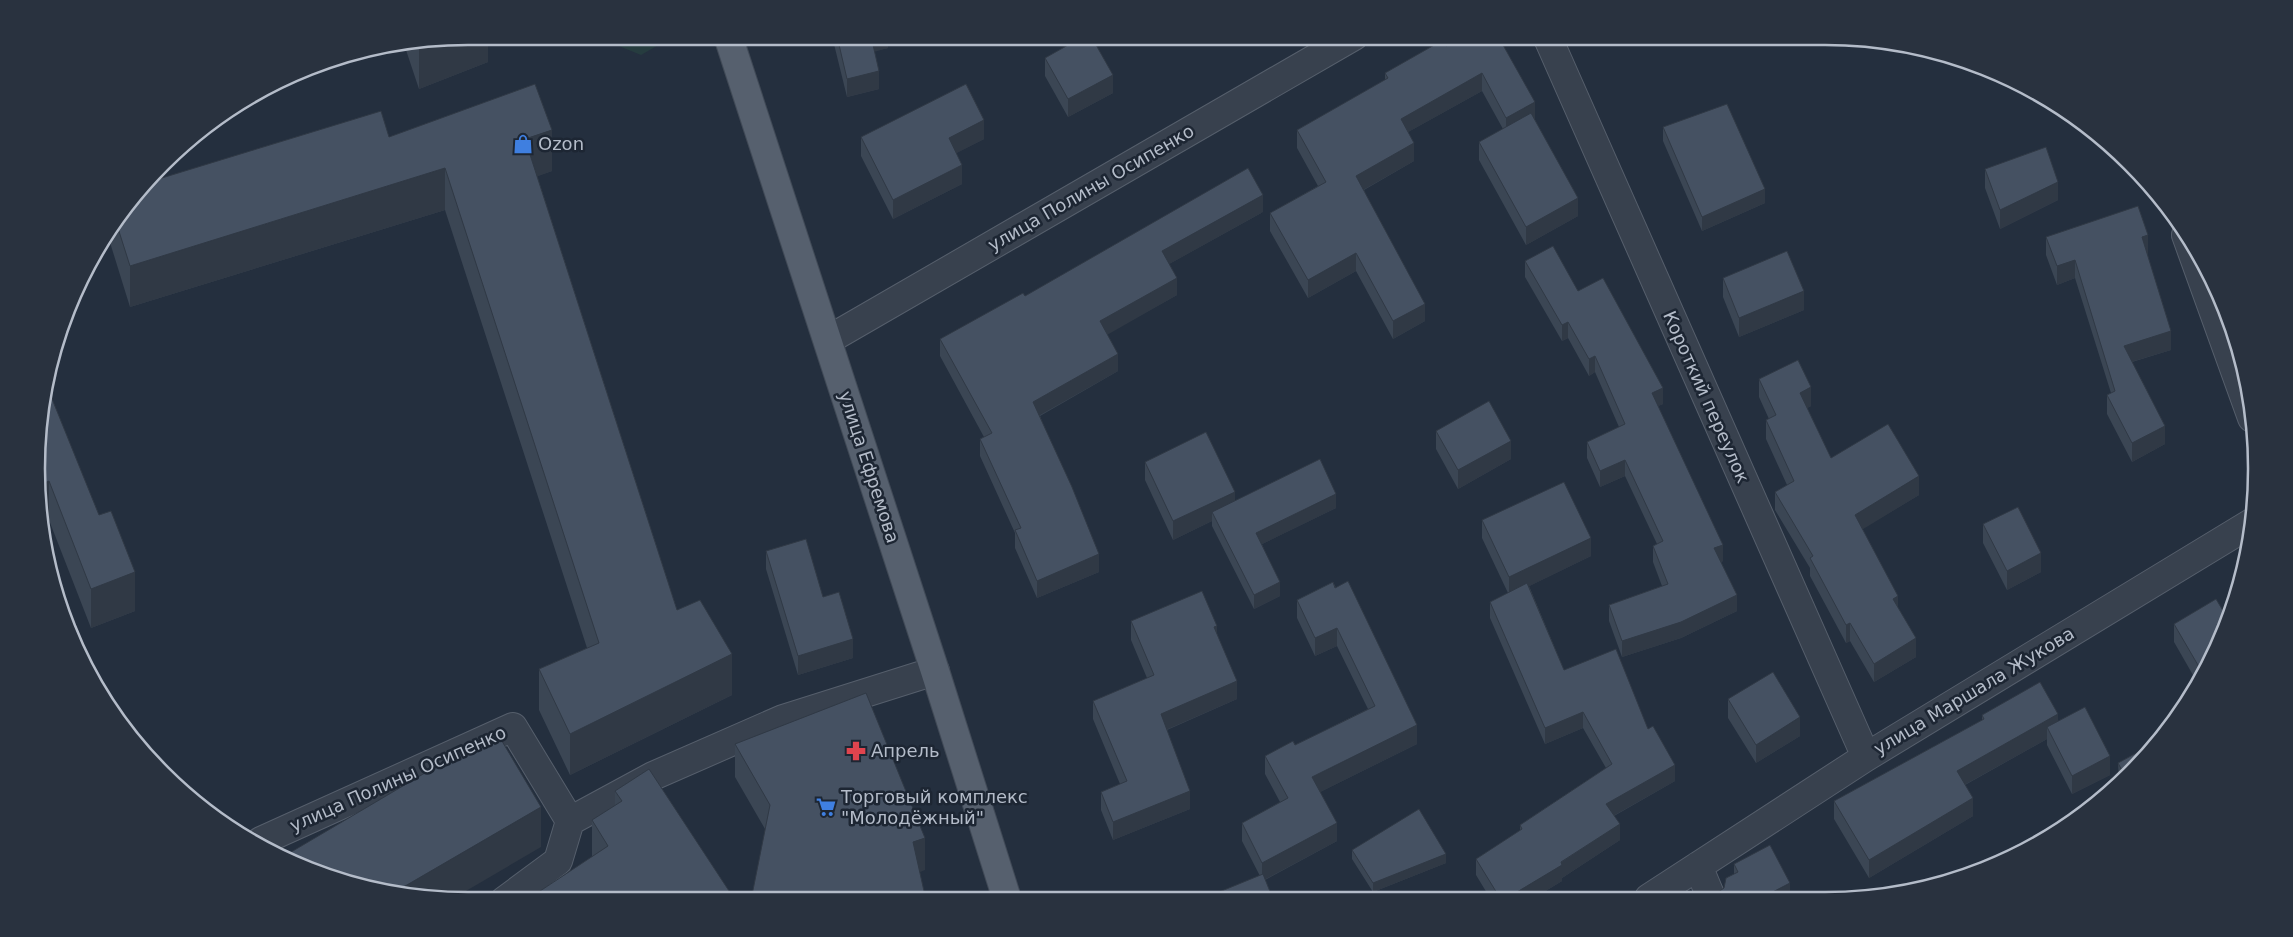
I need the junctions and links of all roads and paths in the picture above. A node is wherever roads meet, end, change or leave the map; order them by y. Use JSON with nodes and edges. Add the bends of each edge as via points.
{"nodes":[{"id":1,"x":731,"y":45,"type":"edge"},
{"id":2,"x":1338,"y":45,"type":"edge"},
{"id":3,"x":1551,"y":45,"type":"edge"},
{"id":4,"x":2200,"y":273,"type":"edge"},
{"id":5,"x":828,"y":340,"type":"junction"},
{"id":6,"x":2239,"y":383,"type":"edge"},
{"id":7,"x":2243,"y":528,"type":"edge"},
{"id":8,"x":935,"y":671,"type":"junction"},
{"id":9,"x":1866,"y":757,"type":"junction"},
{"id":10,"x":570,"y":821,"type":"junction"},
{"id":11,"x":264,"y":839,"type":"edge"},
{"id":12,"x":1698,"y":866,"type":"junction"},
{"id":13,"x":516,"y":892,"type":"edge"},
{"id":14,"x":1005,"y":892,"type":"edge"},
{"id":15,"x":1658,"y":892,"type":"edge"},
{"id":16,"x":1709,"y":892,"type":"edge"}],
"edges":[{"from":1,"to":5,"type":"main road","name":"улица Ефремова"},
{"from":2,"to":5,"type":"street","name":"улица Полины Осипенко"},
{"from":3,"to":9,"type":"street","name":"Короткий переулок"},
{"from":4,"to":6,"type":"street"},
{"from":5,"to":8,"type":"main road","name":"улица Ефремова"},
{"from":7,"to":9,"type":"street","name":"улица Маршала Жукова"},
{"from":8,"to":10,"type":"street","via":[[783,719],[669,768]]},
{"from":8,"to":14,"type":"main road","name":"улица Ефремова"},
{"from":9,"to":12,"type":"street","name":"улица Маршала Жукова"},
{"from":10,"to":11,"type":"street","name":"улица Полины Осипенко","via":[[513,727]]},
{"from":10,"to":13,"type":"street","via":[[558,862]]},
{"from":12,"to":15,"type":"street","name":"улица Маршала Жукова"},
{"from":12,"to":16,"type":"street"}]}
